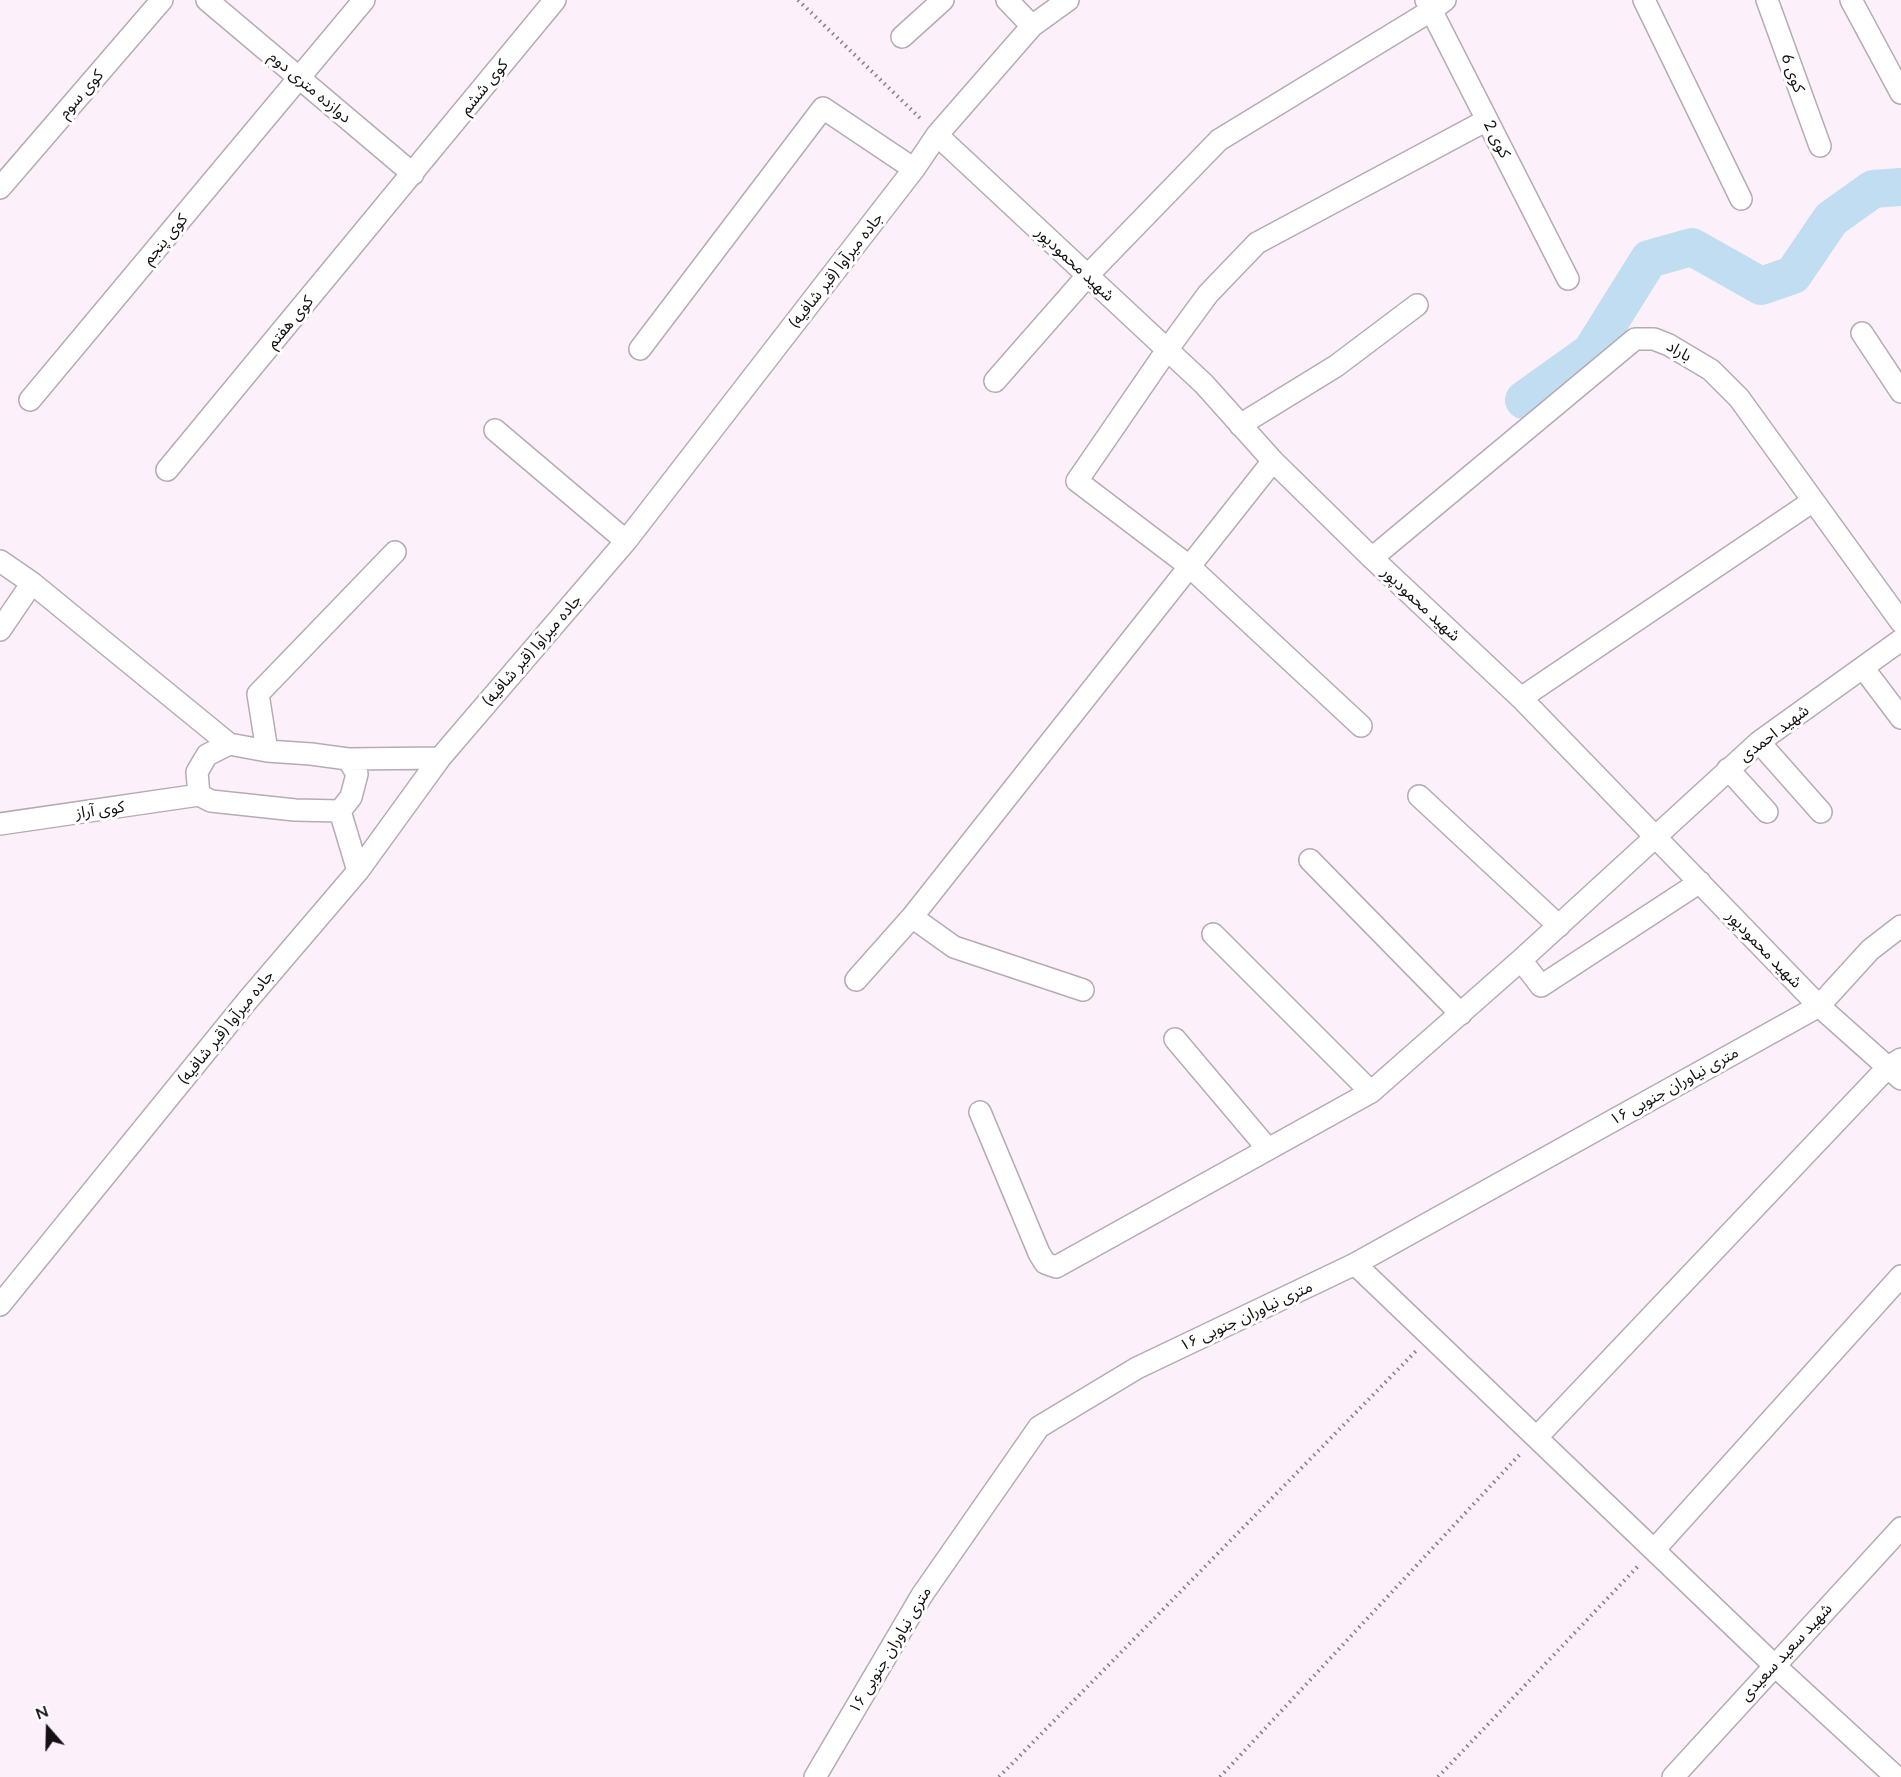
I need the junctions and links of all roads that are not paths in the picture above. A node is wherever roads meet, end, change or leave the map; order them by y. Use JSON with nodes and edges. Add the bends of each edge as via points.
{"nodes":[{"id":1,"x":162,"y":0,"type":"edge"},
{"id":2,"x":207,"y":0,"type":"edge"},
{"id":3,"x":364,"y":0,"type":"edge"},
{"id":4,"x":555,"y":0,"type":"edge"},
{"id":5,"x":943,"y":0,"type":"edge"},
{"id":6,"x":1007,"y":0,"type":"edge"},
{"id":7,"x":1068,"y":0,"type":"edge"},
{"id":8,"x":1644,"y":0,"type":"edge"},
{"id":9,"x":1767,"y":0,"type":"edge"},
{"id":10,"x":1851,"y":0,"type":"edge"},
{"id":11,"x":1434,"y":3,"type":"edge"},
{"id":12,"x":1032,"y":26,"type":"junction"},
{"id":13,"x":902,"y":37,"type":"dead end"},
{"id":14,"x":299,"y":78,"type":"junction"},
{"id":15,"x":1901,"y":93,"type":"edge"},
{"id":16,"x":1487,"y":120,"type":"junction"},
{"id":17,"x":937,"y":135,"type":"junction"},
{"id":18,"x":1820,"y":146,"type":"dead end"},
{"id":19,"x":914,"y":169,"type":"junction"},
{"id":20,"x":413,"y":174,"type":"junction"},
{"id":21,"x":0,"y":188,"type":"edge"},
{"id":22,"x":1741,"y":199,"type":"dead end"},
{"id":23,"x":1088,"y":275,"type":"junction"},
{"id":24,"x":1568,"y":279,"type":"dead end"},
{"id":25,"x":1417,"y":305,"type":"dead end"},
{"id":26,"x":1862,"y":333,"type":"dead end"},
{"id":27,"x":640,"y":349,"type":"dead end"},
{"id":28,"x":1167,"y":350,"type":"junction"},
{"id":29,"x":995,"y":381,"type":"dead end"},
{"id":30,"x":1901,"y":392,"type":"edge"},
{"id":31,"x":30,"y":400,"type":"dead end"},
{"id":32,"x":1240,"y":424,"type":"junction"},
{"id":33,"x":495,"y":430,"type":"dead end"},
{"id":34,"x":1273,"y":461,"type":"junction"},
{"id":35,"x":167,"y":470,"type":"dead end"},
{"id":36,"x":1814,"y":501,"type":"junction"},
{"id":37,"x":626,"y":541,"type":"junction"},
{"id":38,"x":395,"y":552,"type":"dead end"},
{"id":39,"x":1372,"y":558,"type":"junction"},
{"id":40,"x":0,"y":561,"type":"edge"},
{"id":41,"x":1190,"y":566,"type":"junction"},
{"id":42,"x":32,"y":583,"type":"junction"},
{"id":43,"x":1901,"y":622,"type":"edge"},
{"id":44,"x":0,"y":630,"type":"edge"},
{"id":45,"x":1901,"y":640,"type":"edge"},
{"id":46,"x":1864,"y":669,"type":"junction"},
{"id":47,"x":1521,"y":698,"type":"junction"},
{"id":48,"x":1900,"y":713,"type":"edge"},
{"id":49,"x":1361,"y":726,"type":"dead end"},
{"id":50,"x":1759,"y":742,"type":"junction"},
{"id":51,"x":229,"y":744,"type":"junction"},
{"id":52,"x":267,"y":751,"type":"junction"},
{"id":53,"x":440,"y":758,"type":"junction"},
{"id":54,"x":348,"y":759,"type":"junction"},
{"id":55,"x":1728,"y":769,"type":"junction"},
{"id":56,"x":199,"y":795,"type":"junction"},
{"id":57,"x":1419,"y":796,"type":"dead end"},
{"id":58,"x":340,"y":811,"type":"junction"},
{"id":59,"x":1767,"y":812,"type":"dead end"},
{"id":60,"x":1821,"y":812,"type":"dead end"},
{"id":61,"x":0,"y":824,"type":"edge"},
{"id":62,"x":1657,"y":837,"type":"junction"},
{"id":63,"x":1310,"y":860,"type":"dead end"},
{"id":64,"x":358,"y":871,"type":"junction"},
{"id":65,"x":1700,"y":882,"type":"junction"},
{"id":66,"x":912,"y":917,"type":"junction"},
{"id":67,"x":1559,"y":926,"type":"junction"},
{"id":68,"x":1901,"y":926,"type":"edge"},
{"id":69,"x":1213,"y":934,"type":"dead end"},
{"id":70,"x":1521,"y":960,"type":"junction"},
{"id":71,"x":856,"y":980,"type":"dead end"},
{"id":72,"x":1083,"y":990,"type":"dead end"},
{"id":73,"x":1819,"y":1006,"type":"junction"},
{"id":74,"x":1461,"y":1014,"type":"junction"},
{"id":75,"x":1175,"y":1039,"type":"dead end"},
{"id":76,"x":1897,"y":1068,"type":"edge"},
{"id":77,"x":1371,"y":1092,"type":"junction"},
{"id":78,"x":980,"y":1112,"type":"dead end"},
{"id":79,"x":1268,"y":1149,"type":"junction"},
{"id":80,"x":1355,"y":1264,"type":"junction"},
{"id":81,"x":1901,"y":1276,"type":"edge"},
{"id":82,"x":0,"y":1305,"type":"edge"},
{"id":83,"x":1537,"y":1437,"type":"junction"},
{"id":84,"x":1901,"y":1528,"type":"edge"},
{"id":85,"x":1654,"y":1550,"type":"junction"},
{"id":86,"x":1774,"y":1665,"type":"junction"},
{"id":87,"x":814,"y":1777,"type":"edge"},
{"id":88,"x":1673,"y":1777,"type":"edge"},
{"id":89,"x":1896,"y":1777,"type":"edge"}],
"edges":[{"from":1,"to":21,"type":"street","name":"کوی سوم"},
{"from":2,"to":14,"type":"street","name":"دوازده متری دوم"},
{"from":3,"to":14,"type":"street","name":"کوی پنجم"},
{"from":4,"to":20,"type":"street","name":"کوی ششم"},
{"from":5,"to":13,"type":"street"},
{"from":6,"to":12,"type":"street"},
{"from":7,"to":12,"type":"street","name":"جاده میرآوا (قبر شافیه)"},
{"from":8,"to":22,"type":"street"},
{"from":9,"to":18,"type":"street","name":"کوی 6"},
{"from":10,"to":15,"type":"street"},
{"from":11,"to":16,"type":"street","name":"کوی 2"},
{"from":11,"to":23,"type":"street","via":[[1219,140]]},
{"from":12,"to":17,"type":"street","name":"جاده میرآوا (قبر شافیه)"},
{"from":14,"to":20,"type":"street","name":"دوازده متری دوم"},
{"from":14,"to":31,"type":"street","name":"کوی پنجم"},
{"from":16,"to":24,"type":"street","name":"کوی 2"},
{"from":16,"to":28,"type":"street","via":[[1257,243],[1208,294]]},
{"from":17,"to":19,"type":"street","name":"جاده میرآوا (قبر شافیه)"},
{"from":17,"to":23,"type":"street","name":"شهید محمودپور"},
{"from":19,"to":27,"type":"street","via":[[823,108]]},
{"from":19,"to":37,"type":"street","name":"جاده میرآوا (قبر شافیه)"},
{"from":20,"to":35,"type":"street","name":"کوی هفتم"},
{"from":23,"to":28,"type":"street","name":"شهید محمودپور"},
{"from":23,"to":29,"type":"street"},
{"from":25,"to":32,"type":"street","via":[[1336,366]]},
{"from":26,"to":30,"type":"street"},
{"from":28,"to":32,"type":"street","name":"شهید محمودپور"},
{"from":28,"to":41,"type":"street","via":[[1077,481]]},
{"from":32,"to":34,"type":"street","name":"شهید محمودپور"},
{"from":33,"to":37,"type":"street"},
{"from":34,"to":39,"type":"street","name":"شهید محمودپور"},
{"from":34,"to":41,"type":"street"},
{"from":36,"to":39,"type":"street","name":"باراد","via":[[1739,398],[1711,370],[1670,345],[1654,339],[1635,339]]},
{"from":36,"to":43,"type":"street","name":"باراد"},
{"from":36,"to":47,"type":"street"},
{"from":37,"to":53,"type":"street","name":"جاده میرآوا (قبر شافیه)"},
{"from":38,"to":52,"type":"street","via":[[258,694]]},
{"from":39,"to":47,"type":"street","name":"شهید محمودپور"},
{"from":40,"to":42,"type":"street"},
{"from":41,"to":49,"type":"street"},
{"from":41,"to":66,"type":"street"},
{"from":42,"to":44,"type":"street"},
{"from":42,"to":51,"type":"street"},
{"from":45,"to":46,"type":"street","name":"شهید احمدی"},
{"from":46,"to":48,"type":"street"},
{"from":46,"to":50,"type":"street","name":"شهید احمدی"},
{"from":47,"to":62,"type":"street","name":"شهید محمودپور"},
{"from":50,"to":55,"type":"street","name":"شهید احمدی"},
{"from":50,"to":60,"type":"street"},
{"from":51,"to":52,"type":"street"},
{"from":51,"to":56,"type":"street","via":[[207,755],[197,772]]},
{"from":52,"to":54,"type":"street"},
{"from":53,"to":54,"type":"street"},
{"from":53,"to":64,"type":"street","name":"جاده میرآوا (قبر شافیه)"},
{"from":54,"to":58,"type":"street","via":[[357,774],[351,797]]},
{"from":55,"to":59,"type":"street"},
{"from":55,"to":62,"type":"street","name":"شهید احمدی"},
{"from":56,"to":58,"type":"street","via":[[242,805]]},
{"from":56,"to":61,"type":"street","name":"کوی آراز"},
{"from":57,"to":67,"type":"street"},
{"from":58,"to":64,"type":"street"},
{"from":62,"to":65,"type":"street","name":"شهید محمودپور"},
{"from":62,"to":67,"type":"street","name":"شهید احمدی"},
{"from":63,"to":74,"type":"street"},
{"from":64,"to":82,"type":"street","name":"جاده میرآوا (قبر شافیه)"},
{"from":65,"to":70,"type":"street","via":[[1541,986]]},
{"from":65,"to":73,"type":"street","name":"شهید محمودپور"},
{"from":66,"to":71,"type":"street"},
{"from":66,"to":72,"type":"street","via":[[954,947]]},
{"from":67,"to":70,"type":"street","name":"شهید احمدی"},
{"from":68,"to":73,"type":"street","name":"۱۶ متری نیاوران جنوبی","via":[[1870,950]]},
{"from":69,"to":77,"type":"street"},
{"from":70,"to":74,"type":"street","name":"شهید احمدی"},
{"from":73,"to":76,"type":"street","name":"شهید محمودپور"},
{"from":73,"to":80,"type":"street","name":"۱۶ متری نیاوران جنوبی"},
{"from":74,"to":77,"type":"street","name":"شهید احمدی"},
{"from":75,"to":79,"type":"street"},
{"from":76,"to":83,"type":"street"},
{"from":77,"to":79,"type":"street","name":"شهید احمدی"},
{"from":78,"to":79,"type":"street","name":"شهید احمدی","via":[[1039,1253],[1045,1263],[1056,1267]]},
{"from":80,"to":83,"type":"street"},
{"from":80,"to":87,"type":"street","name":"۱۶ متری نیاوران جنوبی","via":[[1137,1368],[1039,1427],[922,1595]]},
{"from":81,"to":85,"type":"street"},
{"from":83,"to":85,"type":"street"},
{"from":84,"to":86,"type":"street","name":"شهید سعید سعیدی"},
{"from":85,"to":86,"type":"street"},
{"from":86,"to":88,"type":"street","name":"شهید سعید سعیدی"},
{"from":86,"to":89,"type":"street"}]}
